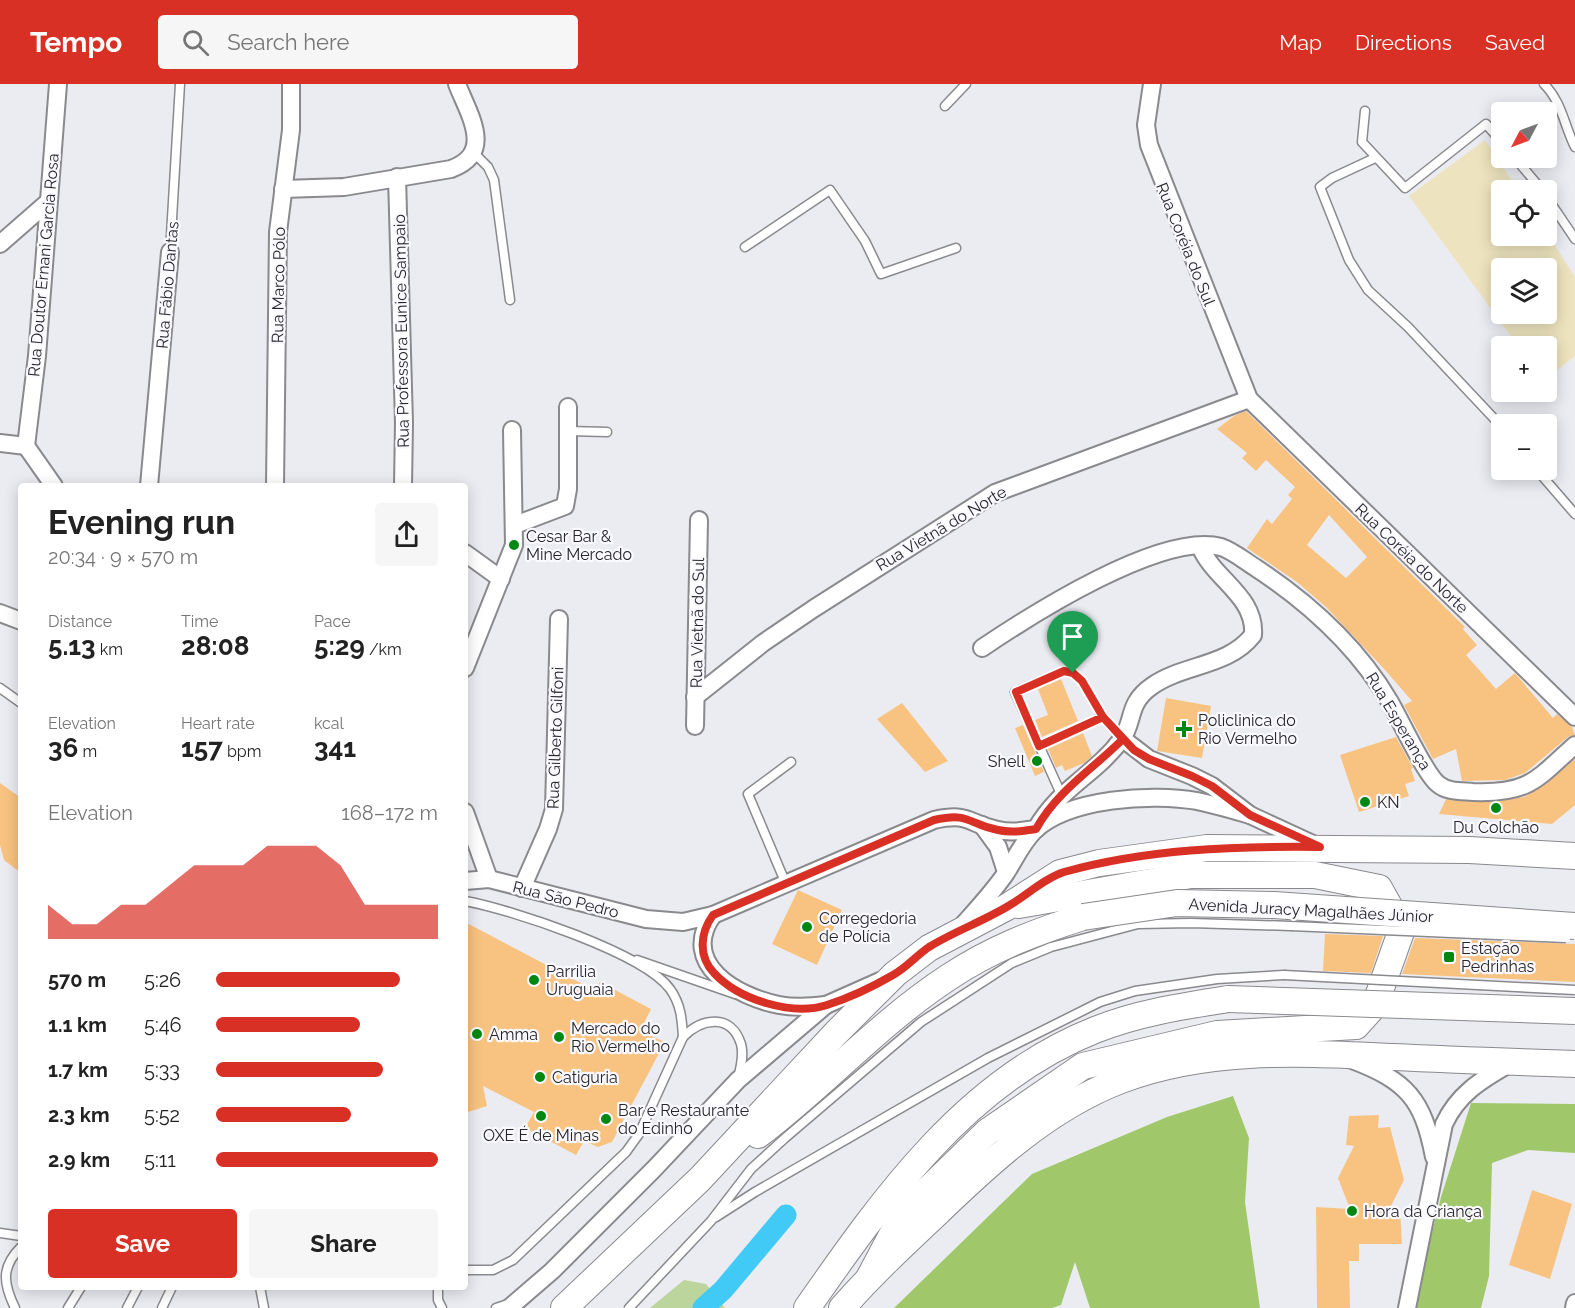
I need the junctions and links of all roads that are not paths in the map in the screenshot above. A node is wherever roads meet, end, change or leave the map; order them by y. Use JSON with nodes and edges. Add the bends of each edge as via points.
{"nodes":[{"id":1,"x":58,"y":84,"type":"edge"},
{"id":2,"x":180,"y":84,"type":"edge"},
{"id":3,"x":291,"y":84,"type":"edge"},
{"id":4,"x":457,"y":84,"type":"edge"},
{"id":5,"x":966,"y":84,"type":"edge"},
{"id":6,"x":1152,"y":84,"type":"edge"},
{"id":7,"x":1544,"y":84,"type":"edge"},
{"id":8,"x":945,"y":106,"type":"dead end"},
{"id":9,"x":1365,"y":111,"type":"dead end"},
{"id":10,"x":1491,"y":130,"type":"edge"},
{"id":11,"x":1575,"y":147,"type":"edge"},
{"id":12,"x":475,"y":154,"type":"junction"},
{"id":13,"x":1375,"y":158,"type":"junction"},
{"id":14,"x":1523,"y":168,"type":"edge"},
{"id":15,"x":397,"y":177,"type":"junction"},
{"id":16,"x":1534,"y":180,"type":"edge"},
{"id":17,"x":283,"y":189,"type":"junction"},
{"id":18,"x":48,"y":202,"type":"junction"},
{"id":19,"x":1557,"y":213,"type":"edge"},
{"id":20,"x":1575,"y":240,"type":"edge"},
{"id":21,"x":0,"y":244,"type":"edge"},
{"id":22,"x":745,"y":247,"type":"dead end"},
{"id":23,"x":956,"y":248,"type":"dead end"},
{"id":24,"x":170,"y":252,"type":"joint"},
{"id":25,"x":510,"y":300,"type":"dead end"},
{"id":26,"x":1249,"y":399,"type":"junction"},
{"id":27,"x":568,"y":407,"type":"dead end"},
{"id":28,"x":1491,"y":415,"type":"edge"},
{"id":29,"x":512,"y":430,"type":"dead end"},
{"id":30,"x":568,"y":431,"type":"junction"},
{"id":31,"x":607,"y":432,"type":"dead end"},
{"id":32,"x":0,"y":443,"type":"edge"},
{"id":33,"x":26,"y":446,"type":"junction"},
{"id":34,"x":1546,"y":480,"type":"edge"},
{"id":35,"x":52,"y":483,"type":"edge"},
{"id":36,"x":149,"y":483,"type":"edge"},
{"id":37,"x":275,"y":483,"type":"edge"},
{"id":38,"x":403,"y":483,"type":"edge"},
{"id":39,"x":1575,"y":514,"type":"edge"},
{"id":40,"x":699,"y":520,"type":"dead end"},
{"id":41,"x":515,"y":525,"type":"junction"},
{"id":42,"x":1200,"y":546,"type":"junction"},
{"id":43,"x":468,"y":555,"type":"edge"},
{"id":44,"x":501,"y":579,"type":"junction"},
{"id":45,"x":0,"y":613,"type":"edge"},
{"id":46,"x":559,"y":619,"type":"dead end"},
{"id":47,"x":18,"y":620,"type":"edge"},
{"id":48,"x":982,"y":648,"type":"dead end"},
{"id":49,"x":468,"y":661,"type":"edge"},
{"id":50,"x":0,"y":688,"type":"edge"},
{"id":51,"x":695,"y":697,"type":"junction"},
{"id":52,"x":18,"y":701,"type":"edge"},
{"id":53,"x":1103,"y":717,"type":"junction"},
{"id":54,"x":1575,"y":717,"type":"edge"},
{"id":55,"x":695,"y":726,"type":"dead end"},
{"id":56,"x":1123,"y":739,"type":"junction"},
{"id":57,"x":1575,"y":745,"type":"edge"},
{"id":58,"x":1039,"y":746,"type":"junction"},
{"id":59,"x":791,"y":762,"type":"dead end"},
{"id":60,"x":1061,"y":794,"type":"junction"},
{"id":61,"x":1250,"y":815,"type":"junction"},
{"id":62,"x":468,"y":820,"type":"edge"},
{"id":63,"x":981,"y":824,"type":"junction"},
{"id":64,"x":1036,"y":829,"type":"junction"},
{"id":65,"x":1320,"y":847,"type":"junction"},
{"id":66,"x":1573,"y":855,"type":"edge"},
{"id":67,"x":1006,"y":872,"type":"junction"},
{"id":68,"x":489,"y":879,"type":"junction"},
{"id":69,"x":468,"y":881,"type":"edge"},
{"id":70,"x":786,"y":884,"type":"junction"},
{"id":71,"x":522,"y":888,"type":"junction"},
{"id":72,"x":468,"y":902,"type":"edge"},
{"id":73,"x":1007,"y":907,"type":"junction"},
{"id":74,"x":713,"y":915,"type":"junction"},
{"id":75,"x":1575,"y":926,"type":"edge"},
{"id":76,"x":957,"y":931,"type":"junction"},
{"id":77,"x":1575,"y":938,"type":"edge"},
{"id":78,"x":628,"y":957,"type":"junction"},
{"id":79,"x":895,"y":974,"type":"junction"},
{"id":80,"x":1575,"y":990,"type":"edge"},
{"id":81,"x":752,"y":998,"type":"junction"},
{"id":82,"x":826,"y":1005,"type":"junction"},
{"id":83,"x":1575,"y":1011,"type":"edge"},
{"id":84,"x":683,"y":1037,"type":"junction"},
{"id":85,"x":1337,"y":1054,"type":"junction"},
{"id":86,"x":1512,"y":1062,"type":"junction"},
{"id":87,"x":1575,"y":1064,"type":"edge"},
{"id":88,"x":738,"y":1080,"type":"junction"},
{"id":89,"x":1436,"y":1164,"type":"junction"},
{"id":90,"x":700,"y":1179,"type":"junction"},
{"id":91,"x":711,"y":1221,"type":"junction"},
{"id":92,"x":0,"y":1233,"type":"edge"},
{"id":93,"x":18,"y":1236,"type":"edge"},
{"id":94,"x":18,"y":1251,"type":"edge"},
{"id":95,"x":468,"y":1270,"type":"edge"},
{"id":96,"x":869,"y":1278,"type":"junction"},
{"id":97,"x":79,"y":1290,"type":"edge"},
{"id":98,"x":136,"y":1290,"type":"edge"},
{"id":99,"x":171,"y":1290,"type":"edge"},
{"id":100,"x":261,"y":1290,"type":"edge"},
{"id":101,"x":438,"y":1290,"type":"edge"},
{"id":102,"x":1575,"y":1303,"type":"edge"},
{"id":103,"x":513,"y":1305,"type":"edge"},
{"id":104,"x":15,"y":1308,"type":"edge"},
{"id":105,"x":68,"y":1308,"type":"edge"},
{"id":106,"x":127,"y":1308,"type":"edge"},
{"id":107,"x":162,"y":1308,"type":"edge"},
{"id":108,"x":264,"y":1308,"type":"edge"},
{"id":109,"x":442,"y":1308,"type":"edge"},
{"id":110,"x":496,"y":1308,"type":"edge"},
{"id":111,"x":564,"y":1308,"type":"edge"},
{"id":112,"x":629,"y":1308,"type":"edge"},
{"id":113,"x":807,"y":1308,"type":"edge"},
{"id":114,"x":842,"y":1308,"type":"edge"},
{"id":115,"x":1407,"y":1308,"type":"edge"},
{"id":116,"x":1574,"y":1308,"type":"edge"}],
"edges":[{"from":1,"to":18,"type":"street","name":"Rua Doutor Ernani Garcia Rosa"},
{"from":2,"to":24,"type":"lane","name":"Rua Fábio Dantas"},
{"from":3,"to":17,"type":"street","name":"Rua Marco Pólo","via":[[291,130]]},
{"from":4,"to":12,"type":"street","via":[[474,126]]},
{"from":5,"to":8,"type":"lane"},
{"from":6,"to":26,"type":"street","name":"Rua Coréia do Sul","via":[[1146,125],[1149,145]]},
{"from":7,"to":11,"type":"lane","via":[[1561,108]]},
{"from":9,"to":13,"type":"lane","via":[[1362,142]]},
{"from":10,"to":13,"type":"lane","via":[[1486,124],[1405,188]]},
{"from":12,"to":15,"type":"street","via":[[466,164],[452,169]]},
{"from":12,"to":25,"type":"lane","via":[[494,180]]},
{"from":13,"to":28,"type":"lane","via":[[1332,178],[1320,188],[1348,260],[1368,290]]},
{"from":14,"to":16,"type":"lane"},
{"from":15,"to":17,"type":"street","via":[[344,187]]},
{"from":15,"to":38,"type":"street","name":"Rua Professora Eunice Sampaio"},
{"from":17,"to":37,"type":"street","name":"Rua Marco Pólo","via":[[278,244]]},
{"from":18,"to":21,"type":"street"},
{"from":18,"to":33,"type":"street","name":"Rua Doutor Ernani Garcia Rosa"},
{"from":19,"to":20,"type":"lane"},
{"from":22,"to":23,"type":"lane","via":[[830,190],[865,241],[881,274]]},
{"from":24,"to":36,"type":"street","name":"Rua Fábio Dantas"},
{"from":26,"to":51,"type":"street","name":"Rua Vietnã do Norte","via":[[994,493],[763,643]]},
{"from":26,"to":54,"type":"street","name":"Rua Coréia do Norte"},
{"from":27,"to":30,"type":"street"},
{"from":29,"to":41,"type":"street"},
{"from":30,"to":31,"type":"lane"},
{"from":30,"to":41,"type":"street","via":[[565,506]]},
{"from":32,"to":33,"type":"street"},
{"from":33,"to":35,"type":"street"},
{"from":34,"to":39,"type":"lane"},
{"from":40,"to":51,"type":"street","name":"Rua Vietnã do Sul"},
{"from":41,"to":44,"type":"street","via":[[514,545]]},
{"from":42,"to":48,"type":"street","name":"Rua Esperança","via":[[1176,549],[1096,579]]},
{"from":42,"to":56,"type":"street","via":[[1215,573],[1243,599],[1251,615],[1253,635],[1236,652],[1173,674],[1152,686],[1136,699]]},
{"from":42,"to":57,"type":"street","name":"Rua Esperança","via":[[1221,547],[1240,557],[1318,614],[1365,666],[1428,771],[1449,790],[1520,788],[1551,768]]},
{"from":43,"to":44,"type":"street"},
{"from":44,"to":49,"type":"street"},
{"from":45,"to":47,"type":"street"},
{"from":46,"to":71,"type":"street","name":"Rua Gilberto Gilfoni","via":[[554,809]]},
{"from":50,"to":52,"type":"lane"},
{"from":51,"to":55,"type":"street","name":"Rua Vietnã do Sul"},
{"from":53,"to":56,"type":"lane"},
{"from":53,"to":58,"type":"lane"},
{"from":53,"to":58,"type":"lane","via":[[1073,673],[1064,671],[1016,692]]},
{"from":56,"to":60,"type":"street"},
{"from":56,"to":61,"type":"street","via":[[1149,759],[1212,786]]},
{"from":58,"to":60,"type":"lane"},
{"from":59,"to":70,"type":"lane","via":[[748,794]]},
{"from":60,"to":64,"type":"street"},
{"from":61,"to":64,"type":"street","via":[[1196,801],[1118,800],[1077,809]]},
{"from":61,"to":65,"type":"street"},
{"from":62,"to":68,"type":"street"},
{"from":63,"to":64,"type":"street","name":"Rua São Pedro","via":[[1006,832]]},
{"from":63,"to":67,"type":"street","via":[[998,847]]},
{"from":63,"to":70,"type":"street","name":"Rua São Pedro","via":[[952,816],[934,820]]},
{"from":64,"to":67,"type":"street"},
{"from":65,"to":66,"type":"main road","name":"Avenida Juracy Magalhães Júnior"},
{"from":65,"to":73,"type":"main road","name":"Avenida Juracy Magalhães Júnior","via":[[1207,848],[1099,863],[1060,873]]},
{"from":67,"to":76,"type":"street"},
{"from":68,"to":69,"type":"street"},
{"from":68,"to":71,"type":"street","name":"Rua São Pedro"},
{"from":70,"to":74,"type":"street","name":"Rua São Pedro"},
{"from":71,"to":74,"type":"street","name":"Rua São Pedro","via":[[662,921],[683,922]]},
{"from":72,"to":78,"type":"lane","via":[[509,911]]},
{"from":73,"to":76,"type":"main road","name":"Avenida Juracy Magalhães Júnior"},
{"from":73,"to":96,"type":"main road","via":[[1191,875],[1315,875],[1379,888],[1402,929],[1375,1005],[1356,1026],[1217,1034],[1083,1066],[987,1132],[903,1214]]},
{"from":74,"to":81,"type":"street","via":[[704,928],[705,957],[720,978]]},
{"from":75,"to":90,"type":"main road","name":"Avenida Juracy Magalhães Júnior","bridge":true,"via":[[1274,905],[1177,903],[1083,917],[1018,939],[948,977],[892,1020],[770,1127]]},
{"from":76,"to":79,"type":"main road","name":"Avenida Juracy Magalhães Júnior"},
{"from":77,"to":91,"type":"lane","bridge":true,"via":[[1138,924],[1051,946],[1012,963],[921,1022],[751,1169]]},
{"from":78,"to":81,"type":"lane"},
{"from":78,"to":84,"type":"lane","via":[[669,988],[678,1003]]},
{"from":79,"to":82,"type":"street"},
{"from":79,"to":90,"type":"main road","name":"Avenida Juracy Magalhães Júnior"},
{"from":80,"to":91,"type":"lane","bridge":true,"via":[[1284,975],[1217,979],[1135,991],[1100,1002],[988,1058]]},
{"from":81,"to":82,"type":"street","via":[[802,1008]]},
{"from":82,"to":88,"type":"street"},
{"from":83,"to":113,"type":"main road","bridge":true,"via":[[1228,999],[1170,1008],[1095,1030],[1040,1057],[996,1086],[950,1127],[914,1166]]},
{"from":84,"to":88,"type":"lane","via":[[703,1022],[725,1025],[741,1045]]},
{"from":84,"to":95,"type":"lane","via":[[639,1134],[626,1152],[513,1260],[493,1270]]},
{"from":85,"to":86,"type":"main road"},
{"from":85,"to":89,"type":"street","via":[[1370,1067],[1407,1090],[1428,1126]]},
{"from":85,"to":96,"type":"main road","via":[[1216,1057],[1120,1081],[1072,1104],[1023,1135]]},
{"from":86,"to":87,"type":"main road"},
{"from":86,"to":89,"type":"street","via":[[1477,1082],[1451,1109]]},
{"from":88,"to":103,"type":"street","via":[[654,1169]]},
{"from":89,"to":115,"type":"street"},
{"from":90,"to":111,"type":"main road","name":"Avenida Juracy Magalhães Júnior"},
{"from":91,"to":112,"type":"lane"},
{"from":92,"to":93,"type":"lane"},
{"from":94,"to":104,"type":"lane","via":[[5,1270],[6,1289]]},
{"from":96,"to":114,"type":"main road"},
{"from":97,"to":105,"type":"lane"},
{"from":98,"to":106,"type":"lane"},
{"from":99,"to":107,"type":"lane"},
{"from":100,"to":108,"type":"lane"},
{"from":101,"to":109,"type":"lane"},
{"from":102,"to":116,"type":"street"},
{"from":103,"to":110,"type":"lane"}]}
